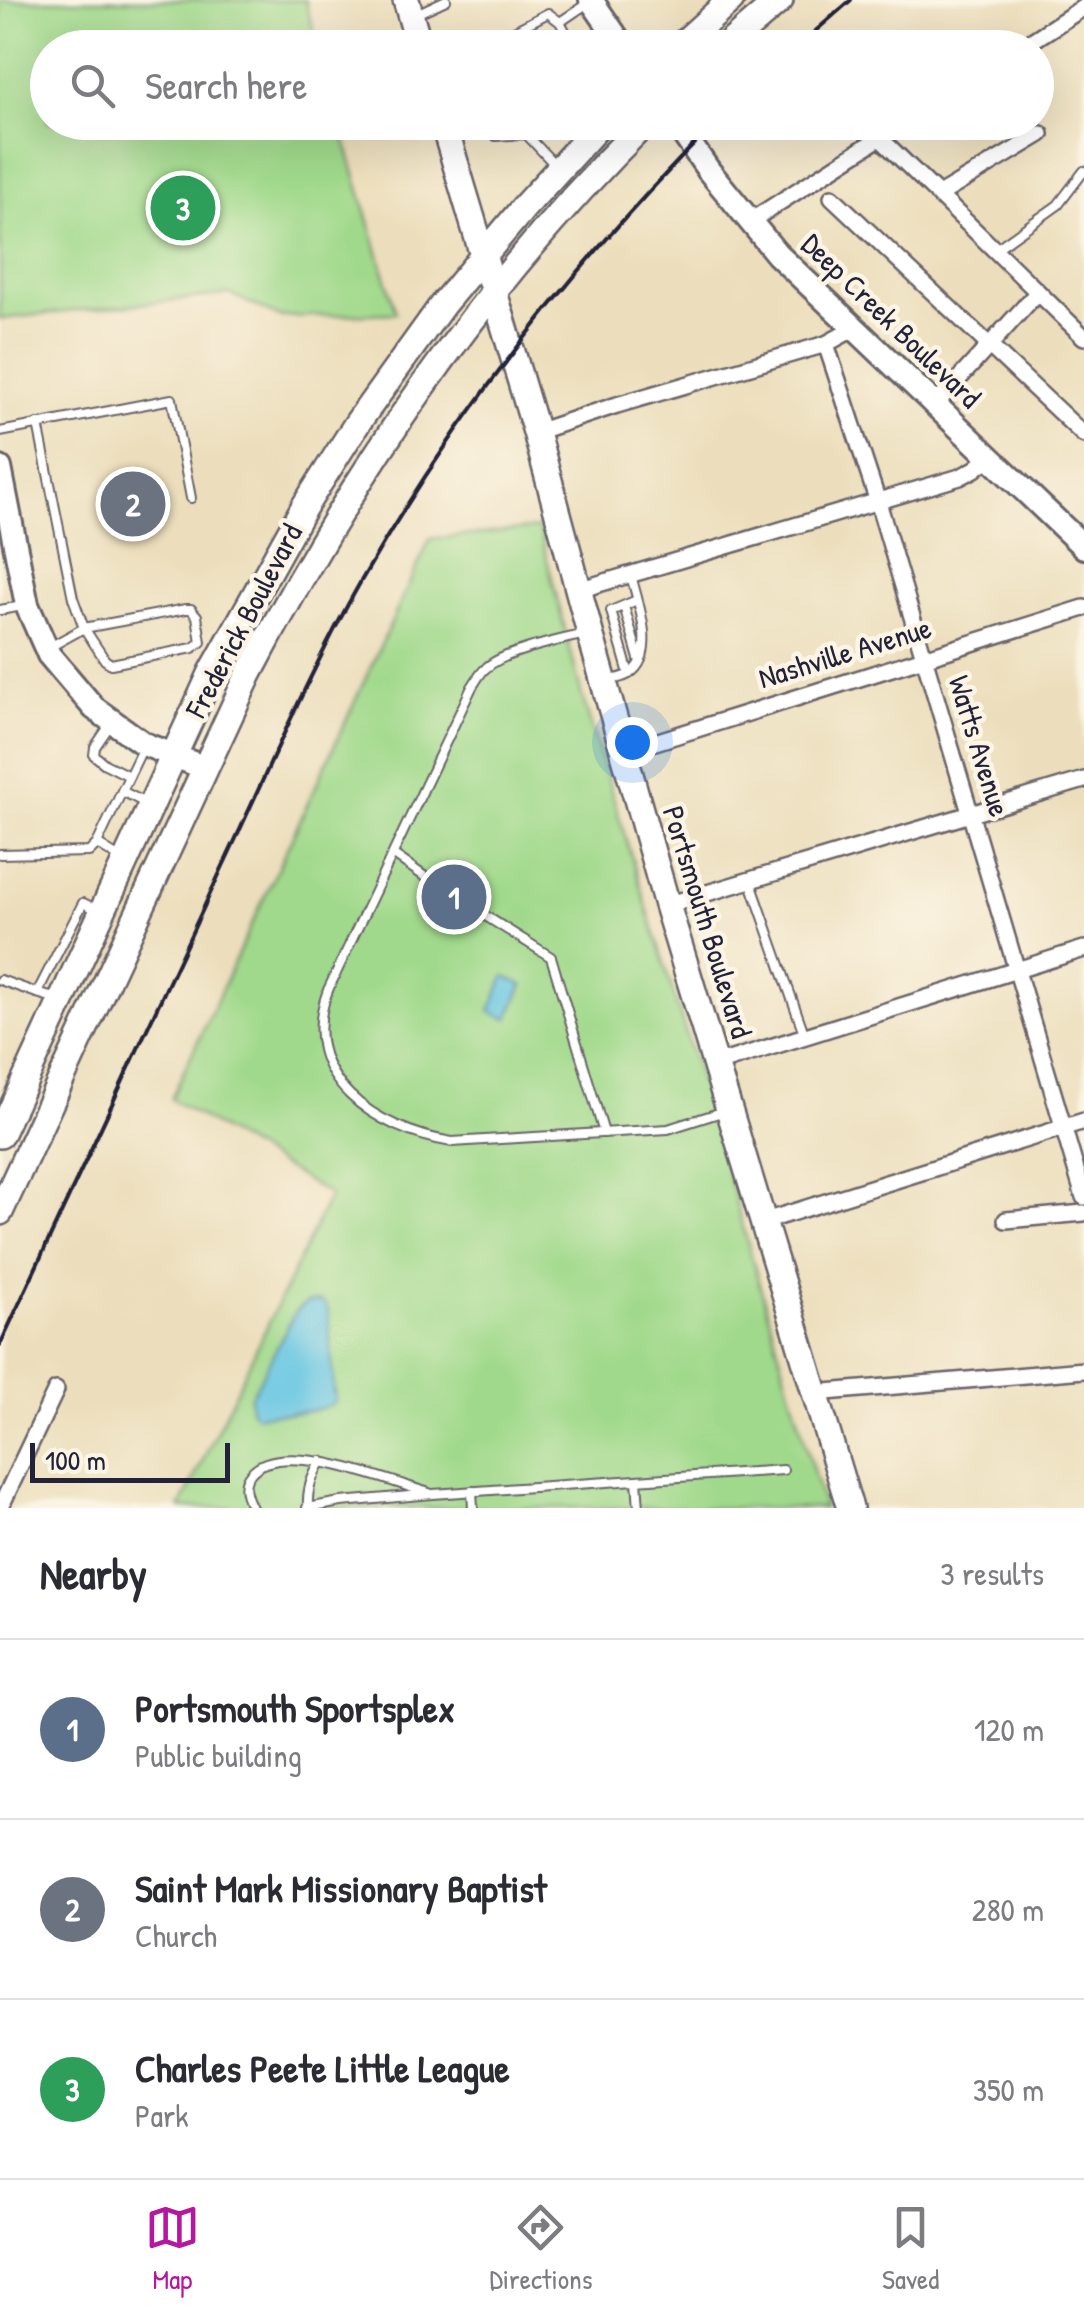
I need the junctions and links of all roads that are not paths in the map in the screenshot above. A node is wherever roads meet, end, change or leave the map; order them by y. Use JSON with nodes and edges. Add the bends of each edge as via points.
{"nodes":[{"id":1,"x":446,"y":0,"type":"edge"},
{"id":2,"x":591,"y":0,"type":"edge"},
{"id":3,"x":732,"y":0,"type":"edge"},
{"id":4,"x":780,"y":0,"type":"edge"},
{"id":5,"x":1084,"y":7,"type":"edge"},
{"id":6,"x":408,"y":8,"type":"edge"},
{"id":7,"x":560,"y":22,"type":"junction"},
{"id":8,"x":516,"y":30,"type":"edge"},
{"id":9,"x":565,"y":30,"type":"edge"},
{"id":10,"x":612,"y":30,"type":"edge"},
{"id":11,"x":698,"y":30,"type":"edge"},
{"id":12,"x":745,"y":30,"type":"edge"},
{"id":13,"x":1049,"y":30,"type":"edge"},
{"id":14,"x":448,"y":140,"type":"edge"},
{"id":15,"x":537,"y":140,"type":"edge"},
{"id":16,"x":586,"y":140,"type":"edge"},
{"id":17,"x":628,"y":140,"type":"edge"},
{"id":18,"x":688,"y":140,"type":"edge"},
{"id":19,"x":877,"y":140,"type":"edge"},
{"id":20,"x":882,"y":140,"type":"edge"},
{"id":21,"x":1031,"y":140,"type":"edge"},
{"id":22,"x":559,"y":169,"type":"junction"},
{"id":23,"x":1084,"y":171,"type":"edge"},
{"id":24,"x":939,"y":195,"type":"junction"},
{"id":25,"x":832,"y":198,"type":"dead end"},
{"id":26,"x":749,"y":222,"type":"junction"},
{"id":27,"x":996,"y":249,"type":"junction"},
{"id":28,"x":483,"y":255,"type":"junction"},
{"id":29,"x":494,"y":291,"type":"junction"},
{"id":30,"x":1038,"y":292,"type":"junction"},
{"id":31,"x":855,"y":328,"type":"junction"},
{"id":32,"x":1084,"y":337,"type":"edge"},
{"id":33,"x":826,"y":344,"type":"junction"},
{"id":34,"x":989,"y":345,"type":"junction"},
{"id":35,"x":935,"y":404,"type":"junction"},
{"id":36,"x":38,"y":424,"type":"junction"},
{"id":37,"x":0,"y":432,"type":"edge"},
{"id":38,"x":536,"y":432,"type":"junction"},
{"id":39,"x":1084,"y":436,"type":"edge"},
{"id":40,"x":990,"y":456,"type":"junction"},
{"id":41,"x":0,"y":468,"type":"edge"},
{"id":42,"x":191,"y":498,"type":"dead end"},
{"id":43,"x":878,"y":502,"type":"junction"},
{"id":44,"x":1079,"y":534,"type":"edge"},
{"id":45,"x":631,"y":574,"type":"junction"},
{"id":46,"x":578,"y":590,"type":"junction"},
{"id":47,"x":637,"y":600,"type":"junction"},
{"id":48,"x":27,"y":605,"type":"junction"},
{"id":49,"x":624,"y":606,"type":"junction"},
{"id":50,"x":1084,"y":608,"type":"edge"},
{"id":51,"x":0,"y":610,"type":"edge"},
{"id":52,"x":84,"y":628,"type":"junction"},
{"id":53,"x":617,"y":632,"type":"junction"},
{"id":54,"x":591,"y":637,"type":"junction"},
{"id":55,"x":46,"y":649,"type":"junction"},
{"id":56,"x":924,"y":657,"type":"junction"},
{"id":57,"x":640,"y":662,"type":"junction"},
{"id":58,"x":629,"y":674,"type":"junction"},
{"id":59,"x":604,"y":682,"type":"junction"},
{"id":60,"x":112,"y":721,"type":"junction"},
{"id":61,"x":144,"y":744,"type":"junction"},
{"id":62,"x":624,"y":752,"type":"junction"},
{"id":63,"x":174,"y":756,"type":"junction"},
{"id":64,"x":206,"y":768,"type":"junction"},
{"id":65,"x":129,"y":776,"type":"junction"},
{"id":66,"x":1084,"y":780,"type":"edge"},
{"id":67,"x":122,"y":790,"type":"junction"},
{"id":68,"x":150,"y":806,"type":"junction"},
{"id":69,"x":972,"y":815,"type":"junction"},
{"id":70,"x":97,"y":844,"type":"junction"},
{"id":71,"x":0,"y":854,"type":"edge"},
{"id":72,"x":394,"y":855,"type":"junction"},
{"id":73,"x":125,"y":861,"type":"junction"},
{"id":74,"x":750,"y":880,"type":"junction"},
{"id":75,"x":667,"y":905,"type":"junction"},
{"id":76,"x":1084,"y":950,"type":"edge"},
{"id":77,"x":1017,"y":970,"type":"junction"},
{"id":78,"x":0,"y":980,"type":"edge"},
{"id":79,"x":49,"y":997,"type":"junction"},
{"id":80,"x":805,"y":1036,"type":"junction"},
{"id":81,"x":716,"y":1064,"type":"junction"},
{"id":82,"x":729,"y":1109,"type":"junction"},
{"id":83,"x":1084,"y":1120,"type":"edge"},
{"id":84,"x":1063,"y":1127,"type":"junction"},
{"id":85,"x":604,"y":1133,"type":"junction"},
{"id":86,"x":0,"y":1135,"type":"edge"},
{"id":87,"x":1084,"y":1197,"type":"edge"},
{"id":88,"x":0,"y":1212,"type":"edge"},
{"id":89,"x":1084,"y":1214,"type":"edge"},
{"id":90,"x":1006,"y":1220,"type":"dead end"},
{"id":91,"x":762,"y":1222,"type":"junction"},
{"id":92,"x":1084,"y":1370,"type":"edge"},
{"id":93,"x":56,"y":1390,"type":"dead end"},
{"id":94,"x":814,"y":1393,"type":"junction"},
{"id":95,"x":321,"y":1461,"type":"junction"},
{"id":96,"x":782,"y":1470,"type":"dead end"},
{"id":97,"x":638,"y":1480,"type":"junction"},
{"id":98,"x":472,"y":1491,"type":"junction"},
{"id":99,"x":433,"y":1494,"type":"junction"},
{"id":100,"x":0,"y":1508,"type":"edge"},
{"id":101,"x":252,"y":1508,"type":"edge"},
{"id":102,"x":308,"y":1508,"type":"edge"},
{"id":103,"x":473,"y":1508,"type":"edge"},
{"id":104,"x":639,"y":1508,"type":"edge"},
{"id":105,"x":850,"y":1508,"type":"edge"}],
"edges":[{"from":1,"to":6,"type":"lane"},
{"from":2,"to":7,"type":"lane"},
{"from":2,"to":10,"type":"street"},
{"from":3,"to":11,"type":"main road"},
{"from":4,"to":12,"type":"main road"},
{"from":5,"to":13,"type":"street"},
{"from":7,"to":8,"type":"lane","via":[[548,13]]},
{"from":7,"to":9,"type":"lane"},
{"from":14,"to":28,"type":"main road","name":"Portsmouth Boulevard"},
{"from":15,"to":22,"type":"lane"},
{"from":16,"to":22,"type":"main road","name":"Frederick Boulevard"},
{"from":17,"to":29,"type":"main road","name":"Frederick Boulevard"},
{"from":18,"to":26,"type":"street","name":"Deep Creek Boulevard"},
{"from":19,"to":26,"type":"street"},
{"from":20,"to":24,"type":"street"},
{"from":21,"to":24,"type":"street"},
{"from":22,"to":28,"type":"main road","name":"Frederick Boulevard"},
{"from":23,"to":27,"type":"lane","via":[[1058,204]]},
{"from":24,"to":27,"type":"street"},
{"from":25,"to":34,"type":"street"},
{"from":26,"to":31,"type":"street","name":"Deep Creek Boulevard"},
{"from":27,"to":30,"type":"street"},
{"from":28,"to":29,"type":"main road","name":"Portsmouth Boulevard"},
{"from":28,"to":63,"type":"main road","name":"Frederick Boulevard","via":[[389,377],[304,507],[212,672]]},
{"from":29,"to":38,"type":"main road","name":"Portsmouth Boulevard"},
{"from":29,"to":64,"type":"main road","name":"Frederick Boulevard","via":[[336,516],[282,609]]},
{"from":30,"to":32,"type":"street"},
{"from":30,"to":34,"type":"street"},
{"from":31,"to":33,"type":"street"},
{"from":31,"to":35,"type":"street","name":"Deep Creek Boulevard"},
{"from":33,"to":38,"type":"street"},
{"from":33,"to":43,"type":"street","name":"Watts Avenue"},
{"from":34,"to":35,"type":"street"},
{"from":34,"to":39,"type":"street"},
{"from":35,"to":40,"type":"street","name":"Deep Creek Boulevard"},
{"from":36,"to":37,"type":"lane"},
{"from":36,"to":42,"type":"lane","via":[[172,399]]},
{"from":36,"to":52,"type":"lane"},
{"from":38,"to":46,"type":"main road","name":"Portsmouth Boulevard"},
{"from":40,"to":43,"type":"street","via":[[960,477]]},
{"from":40,"to":44,"type":"street","name":"Deep Creek Boulevard"},
{"from":41,"to":48,"type":"street"},
{"from":43,"to":45,"type":"street"},
{"from":43,"to":56,"type":"street","name":"Watts Avenue"},
{"from":45,"to":46,"type":"street"},
{"from":45,"to":47,"type":"lane"},
{"from":46,"to":54,"type":"main road","name":"Portsmouth Boulevard"},
{"from":47,"to":49,"type":"lane"},
{"from":47,"to":57,"type":"lane","via":[[646,639]]},
{"from":48,"to":51,"type":"lane"},
{"from":48,"to":55,"type":"street"},
{"from":49,"to":53,"type":"lane","via":[[611,610]]},
{"from":49,"to":57,"type":"lane"},
{"from":50,"to":56,"type":"street","name":"Nashville Avenue"},
{"from":52,"to":52,"type":"lane","via":[[111,664],[201,642],[191,609]]},
{"from":52,"to":55,"type":"lane"},
{"from":53,"to":54,"type":"lane"},
{"from":53,"to":58,"type":"lane"},
{"from":54,"to":59,"type":"main road","name":"Portsmouth Boulevard"},
{"from":54,"to":72,"type":"lane","via":[[510,654],[484,669]]},
{"from":55,"to":60,"type":"street"},
{"from":56,"to":62,"type":"street","name":"Nashville Avenue"},
{"from":56,"to":69,"type":"street","name":"Watts Avenue"},
{"from":57,"to":58,"type":"lane"},
{"from":58,"to":59,"type":"lane"},
{"from":59,"to":62,"type":"main road","name":"Portsmouth Boulevard"},
{"from":60,"to":61,"type":"street"},
{"from":60,"to":65,"type":"lane","via":[[94,754]]},
{"from":61,"to":63,"type":"street"},
{"from":61,"to":65,"type":"lane"},
{"from":62,"to":75,"type":"main road","name":"Portsmouth Boulevard"},
{"from":63,"to":64,"type":"street"},
{"from":63,"to":68,"type":"main road","name":"Frederick Boulevard"},
{"from":64,"to":88,"type":"main road","name":"Frederick Boulevard"},
{"from":65,"to":67,"type":"lane"},
{"from":66,"to":69,"type":"street"},
{"from":67,"to":68,"type":"lane"},
{"from":67,"to":70,"type":"lane"},
{"from":68,"to":73,"type":"main road","name":"Frederick Boulevard"},
{"from":69,"to":74,"type":"street"},
{"from":69,"to":77,"type":"street","name":"Watts Avenue"},
{"from":70,"to":71,"type":"lane","via":[[89,852]]},
{"from":70,"to":73,"type":"lane"},
{"from":72,"to":85,"type":"lane","via":[[551,957]]},
{"from":72,"to":85,"type":"lane","via":[[321,1009],[331,1074],[358,1103],[402,1128],[442,1140]]},
{"from":73,"to":79,"type":"main road","name":"Frederick Boulevard"},
{"from":74,"to":75,"type":"street"},
{"from":74,"to":80,"type":"lane"},
{"from":75,"to":81,"type":"main road","name":"Portsmouth Boulevard"},
{"from":76,"to":77,"type":"street"},
{"from":77,"to":80,"type":"street"},
{"from":77,"to":84,"type":"street","name":"Watts Avenue"},
{"from":78,"to":79,"type":"lane"},
{"from":79,"to":86,"type":"main road","name":"Frederick Boulevard"},
{"from":80,"to":81,"type":"street"},
{"from":81,"to":82,"type":"main road","name":"Portsmouth Boulevard"},
{"from":82,"to":85,"type":"lane","via":[[668,1129]]},
{"from":82,"to":91,"type":"main road","name":"Portsmouth Boulevard"},
{"from":83,"to":84,"type":"street"},
{"from":84,"to":87,"type":"street","name":"Watts Avenue"},
{"from":84,"to":91,"type":"street"},
{"from":89,"to":90,"type":"street"},
{"from":91,"to":94,"type":"main road","name":"Portsmouth Boulevard"},
{"from":92,"to":94,"type":"street"},
{"from":93,"to":100,"type":"street"},
{"from":94,"to":105,"type":"main road","name":"Portsmouth Boulevard"},
{"from":95,"to":99,"type":"lane"},
{"from":95,"to":101,"type":"lane","via":[[262,1463],[248,1476],[245,1494]]},
{"from":95,"to":102,"type":"lane"},
{"from":96,"to":97,"type":"lane"},
{"from":97,"to":98,"type":"lane"},
{"from":97,"to":104,"type":"lane"},
{"from":98,"to":99,"type":"lane"},
{"from":98,"to":103,"type":"lane"},
{"from":99,"to":102,"type":"lane"}]}
